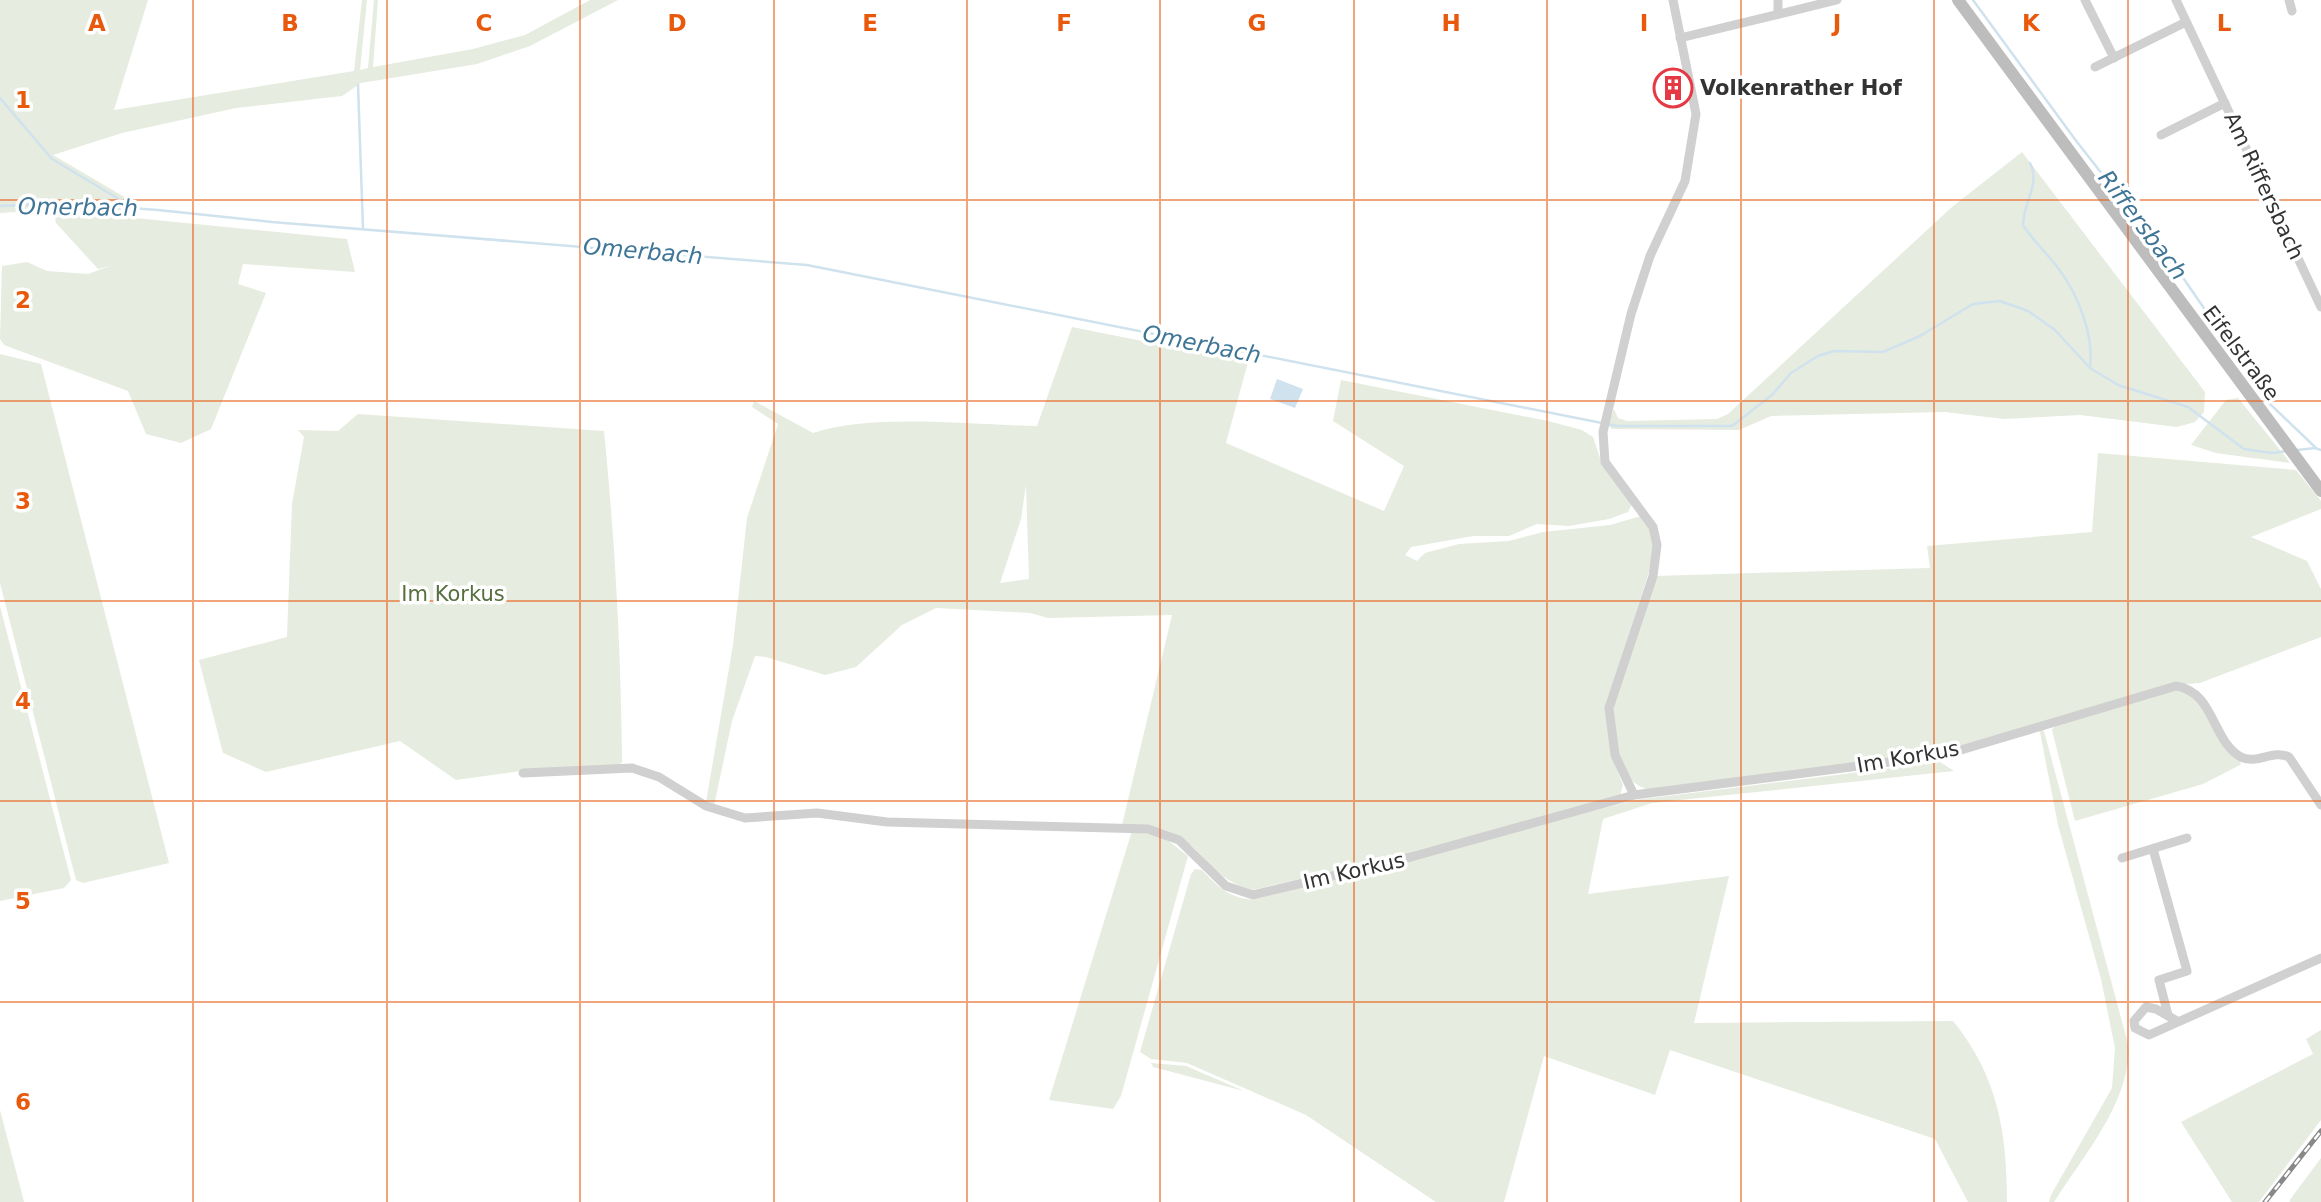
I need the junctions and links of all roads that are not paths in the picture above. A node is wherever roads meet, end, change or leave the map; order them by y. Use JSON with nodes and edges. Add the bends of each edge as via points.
{"nodes":[{"id":1,"x":1672,"y":0,"type":"edge"},
{"id":2,"x":1778,"y":0,"type":"edge"},
{"id":3,"x":1837,"y":0,"type":"edge"},
{"id":4,"x":1958,"y":0,"type":"edge"},
{"id":5,"x":2085,"y":0,"type":"edge"},
{"id":6,"x":2176,"y":0,"type":"edge"},
{"id":7,"x":2289,"y":0,"type":"edge"},
{"id":8,"x":2292,"y":11,"type":"dead end"},
{"id":9,"x":1778,"y":14,"type":"junction"},
{"id":10,"x":2186,"y":22,"type":"junction"},
{"id":11,"x":1681,"y":38,"type":"junction"},
{"id":12,"x":2114,"y":58,"type":"junction"},
{"id":13,"x":2095,"y":67,"type":"dead end"},
{"id":14,"x":2225,"y":103,"type":"junction"},
{"id":15,"x":2161,"y":135,"type":"dead end"},
{"id":16,"x":2321,"y":307,"type":"edge"},
{"id":17,"x":2321,"y":491,"type":"edge"},
{"id":18,"x":523,"y":773,"type":"dead end"},
{"id":19,"x":1633,"y":795,"type":"junction"},
{"id":20,"x":2321,"y":805,"type":"edge"},
{"id":21,"x":2187,"y":838,"type":"dead end"},
{"id":22,"x":2153,"y":849,"type":"junction"},
{"id":23,"x":2122,"y":858,"type":"dead end"},
{"id":24,"x":2321,"y":958,"type":"edge"},
{"id":25,"x":2168,"y":1015,"type":"junction"},
{"id":26,"x":2177,"y":1021,"type":"junction"}],
"edges":[{"from":1,"to":11,"type":"street"},
{"from":2,"to":9,"type":"street"},
{"from":3,"to":9,"type":"street"},
{"from":4,"to":17,"type":"main road","name":"Eifelstraße"},
{"from":5,"to":12,"type":"street"},
{"from":6,"to":10,"type":"street","name":"Am Riffersbach"},
{"from":7,"to":8,"type":"street"},
{"from":9,"to":11,"type":"street"},
{"from":10,"to":12,"type":"street"},
{"from":10,"to":14,"type":"street","name":"Am Riffersbach"},
{"from":11,"to":19,"type":"street","via":[[1696,114],[1685,181],[1650,256],[1605,423],[1605,462],[1653,527],[1657,545],[1653,576],[1609,708],[1615,755]]},
{"from":12,"to":13,"type":"street"},
{"from":14,"to":15,"type":"street","name":"Am Riffersbach"},
{"from":14,"to":16,"type":"street","name":"Am Riffersbach"},
{"from":18,"to":19,"type":"street","name":"Im Korkus","via":[[632,768],[659,777],[706,806],[745,818],[817,813],[924,824],[1148,829],[1179,840],[1226,886],[1253,895]]},
{"from":19,"to":20,"type":"street","name":"Im Korkus","via":[[1944,755],[2169,687],[2186,688],[2198,696],[2233,750],[2249,760],[2279,754],[2289,757]]},
{"from":21,"to":22,"type":"street"},
{"from":22,"to":23,"type":"street"},
{"from":22,"to":25,"type":"street","via":[[2187,971],[2160,980]]},
{"from":24,"to":26,"type":"street"},
{"from":25,"to":26,"type":"street"},
{"from":25,"to":26,"type":"street","via":[[2146,1007],[2137,1014],[2136,1028],[2149,1035]]}]}
